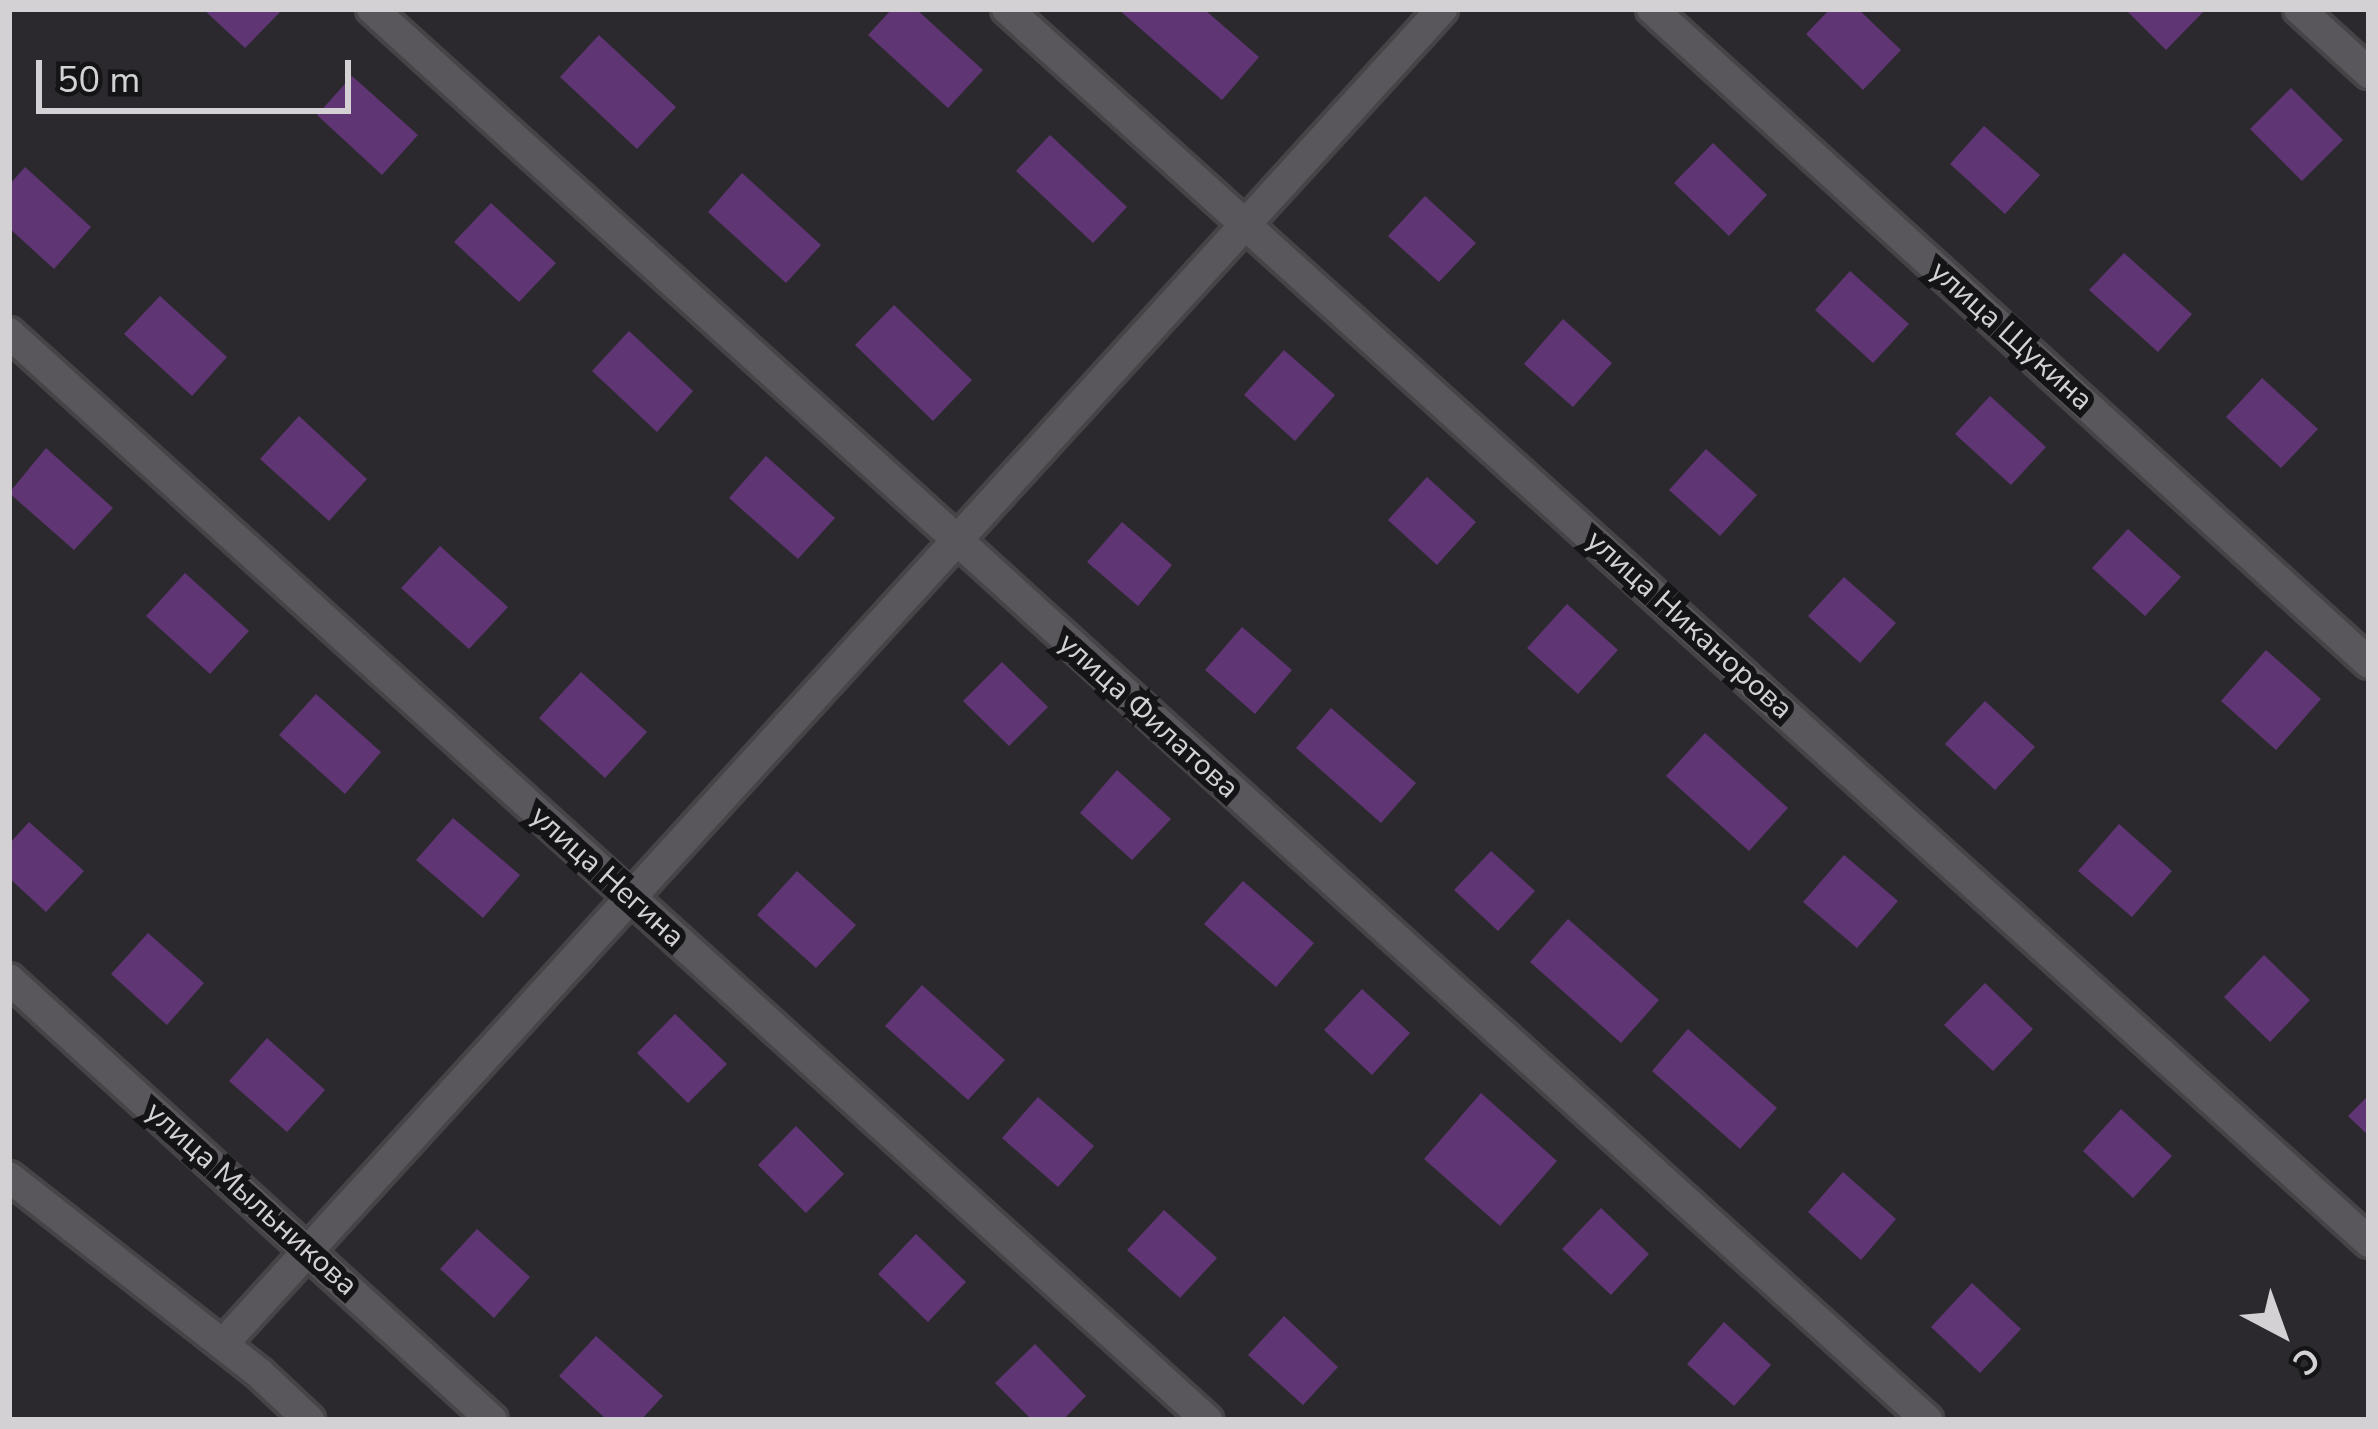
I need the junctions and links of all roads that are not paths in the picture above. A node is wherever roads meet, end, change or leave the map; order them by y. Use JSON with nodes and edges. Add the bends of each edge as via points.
{"nodes":[{"id":1,"x":372,"y":9,"type":"edge"},
{"id":2,"x":1007,"y":9,"type":"edge"},
{"id":3,"x":1442,"y":9,"type":"edge"},
{"id":4,"x":1652,"y":9,"type":"edge"},
{"id":5,"x":2299,"y":9,"type":"edge"},
{"id":6,"x":2369,"y":73,"type":"edge"},
{"id":7,"x":1247,"y":224,"type":"junction"},
{"id":8,"x":9,"y":333,"type":"edge"},
{"id":9,"x":957,"y":543,"type":"junction"},
{"id":10,"x":2369,"y":663,"type":"edge"},
{"id":11,"x":628,"y":896,"type":"junction"},
{"id":12,"x":9,"y":979,"type":"edge"},
{"id":13,"x":9,"y":1177,"type":"edge"},
{"id":14,"x":2369,"y":1242,"type":"edge"},
{"id":15,"x":308,"y":1250,"type":"junction"},
{"id":16,"x":223,"y":1344,"type":"junction"},
{"id":17,"x":309,"y":1420,"type":"edge"},
{"id":18,"x":492,"y":1420,"type":"edge"},
{"id":19,"x":1207,"y":1420,"type":"edge"},
{"id":20,"x":1928,"y":1420,"type":"edge"}],
"edges":[{"from":1,"to":9,"type":"street","name":"улица Филатова"},
{"from":2,"to":7,"type":"street","name":"улица Никанорова"},
{"from":3,"to":7,"type":"street"},
{"from":4,"to":10,"type":"street","name":"улица Щукина"},
{"from":5,"to":6,"type":"street"},
{"from":7,"to":9,"type":"street"},
{"from":7,"to":14,"type":"street","name":"улица Никанорова"},
{"from":8,"to":11,"type":"street","name":"улица Негина"},
{"from":9,"to":11,"type":"street"},
{"from":9,"to":20,"type":"street","name":"улица Филатова"},
{"from":11,"to":15,"type":"street"},
{"from":11,"to":19,"type":"street","name":"улица Негина"},
{"from":12,"to":15,"type":"street","name":"улица Мыльникова"},
{"from":13,"to":16,"type":"street"},
{"from":15,"to":16,"type":"street"},
{"from":15,"to":18,"type":"street","name":"улица Мыльникова"},
{"from":16,"to":17,"type":"street"}]}
